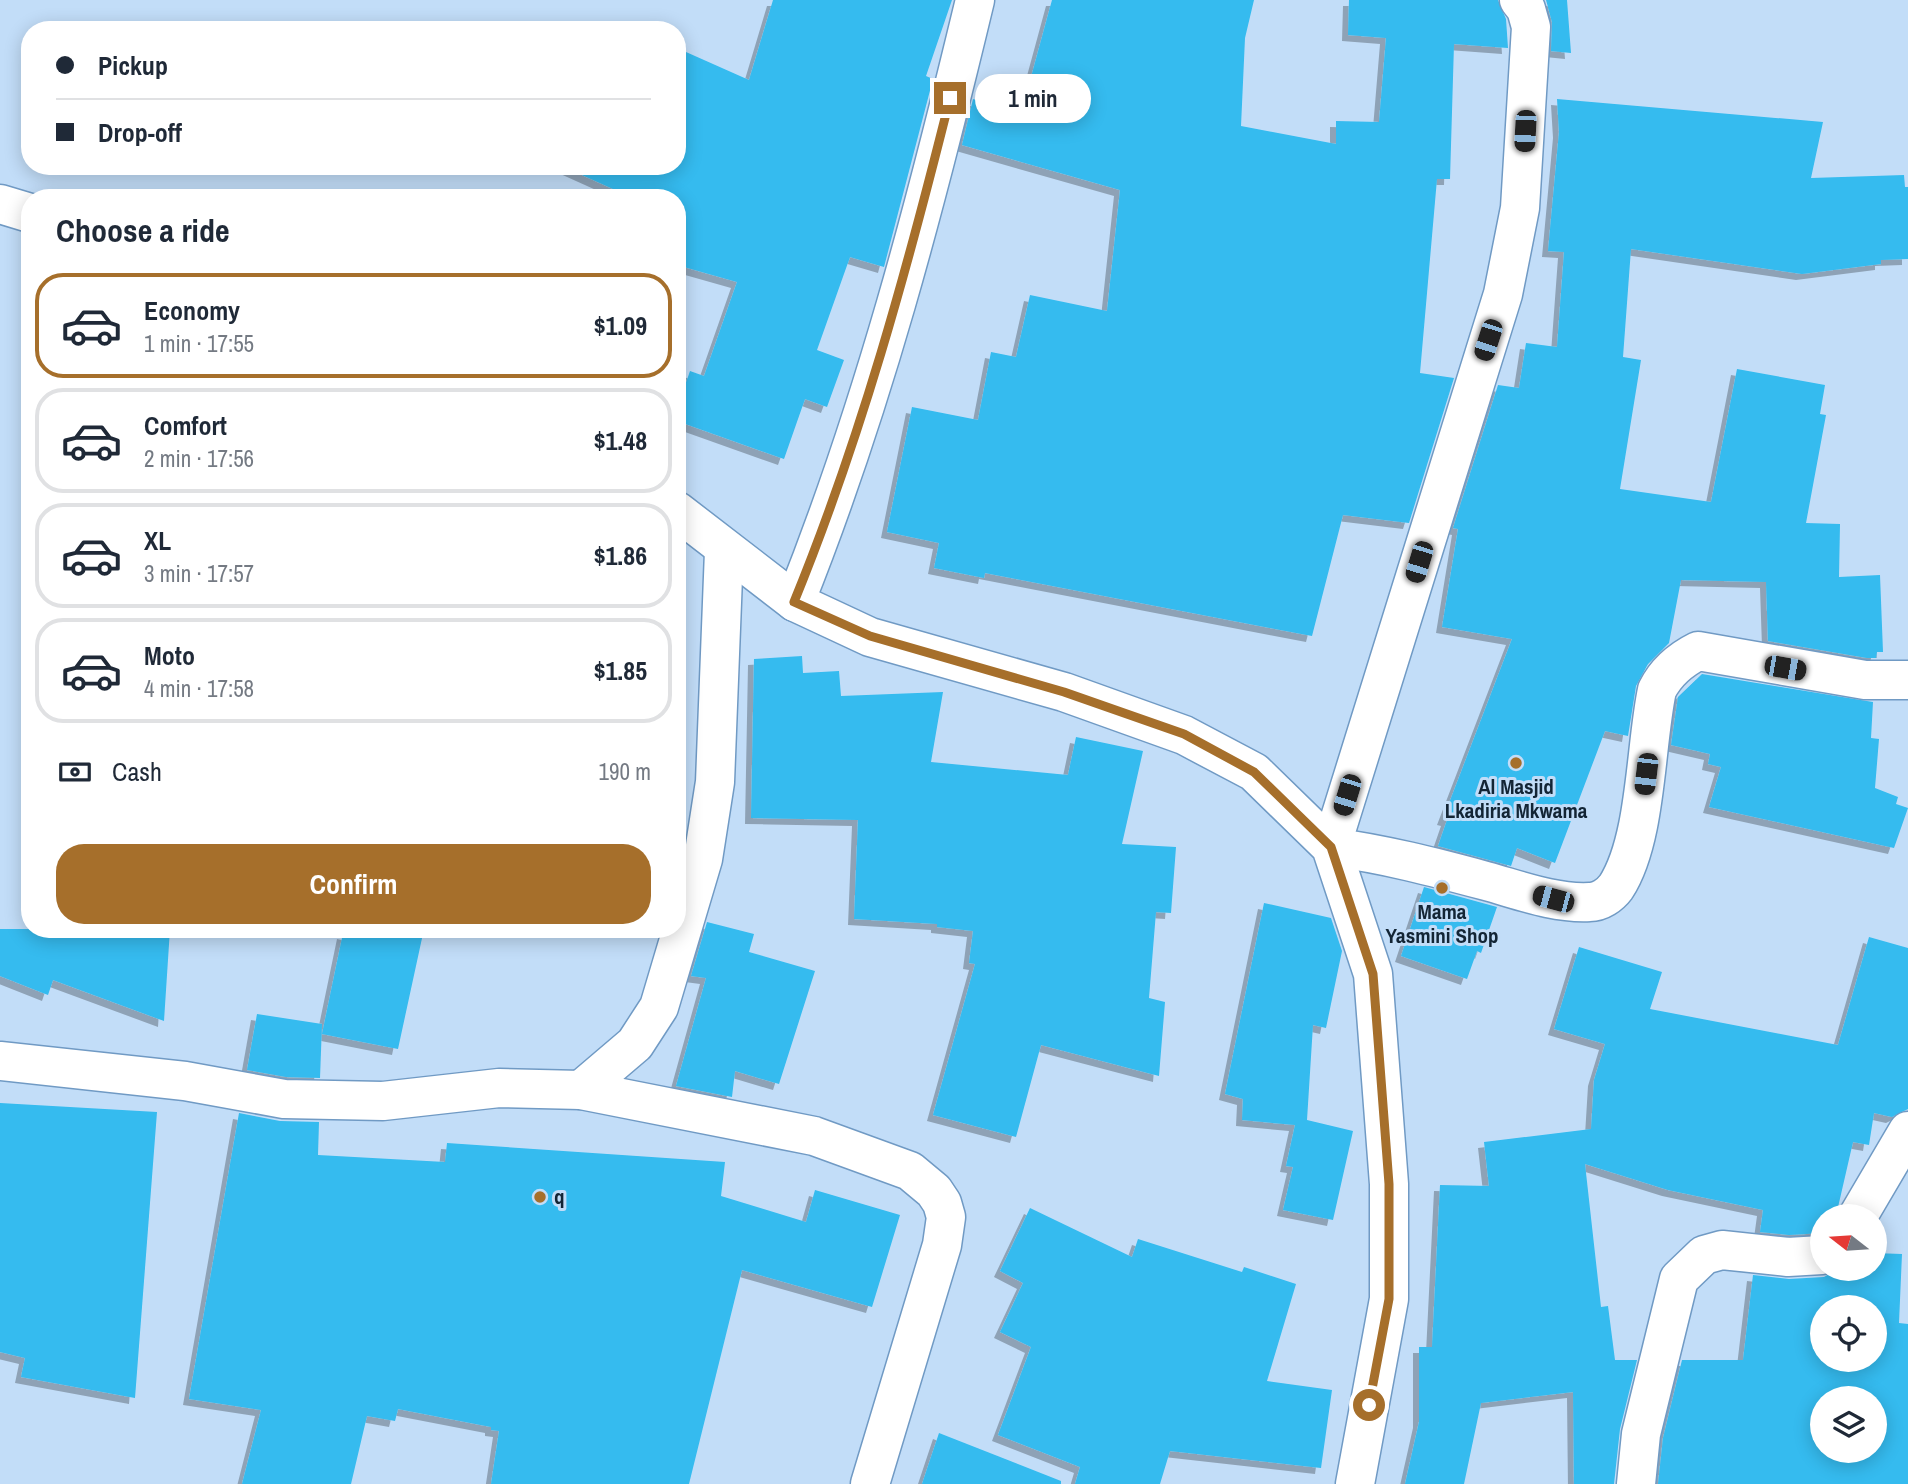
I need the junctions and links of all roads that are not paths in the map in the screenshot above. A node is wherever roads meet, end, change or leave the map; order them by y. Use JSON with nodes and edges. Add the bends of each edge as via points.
{"nodes":[{"id":1,"x":975,"y":0,"type":"edge"},
{"id":2,"x":1519,"y":0,"type":"edge"},
{"id":3,"x":0,"y":204,"type":"edge"},
{"id":4,"x":21,"y":210,"type":"edge"},
{"id":5,"x":686,"y":519,"type":"edge"},
{"id":6,"x":724,"y":551,"type":"junction"},
{"id":7,"x":794,"y":602,"type":"junction"},
{"id":8,"x":1908,"y":680,"type":"edge"},
{"id":9,"x":1331,"y":847,"type":"junction"},
{"id":10,"x":686,"y":916,"type":"edge"},
{"id":11,"x":680,"y":938,"type":"edge"},
{"id":12,"x":0,"y":1061,"type":"edge"},
{"id":13,"x":581,"y":1090,"type":"junction"},
{"id":14,"x":1908,"y":1131,"type":"edge"},
{"id":15,"x":1865,"y":1204,"type":"edge"},
{"id":16,"x":1810,"y":1256,"type":"edge"},
{"id":17,"x":870,"y":1484,"type":"edge"},
{"id":18,"x":1355,"y":1484,"type":"edge"},
{"id":19,"x":1636,"y":1484,"type":"edge"}],
"edges":[{"from":1,"to":7,"type":"street","via":[[896,309],[836,499]]},
{"from":2,"to":9,"type":"street","via":[[1531,27],[1520,208],[1503,294]]},
{"from":3,"to":4,"type":"street"},
{"from":5,"to":6,"type":"street"},
{"from":6,"to":7,"type":"street"},
{"from":6,"to":10,"type":"street","via":[[715,782],[703,859]]},
{"from":7,"to":9,"type":"street","via":[[870,636],[1064,692],[1184,734],[1254,772]]},
{"from":8,"to":9,"type":"street","via":[[1865,680],[1698,651],[1686,657],[1657,690],[1643,799],[1628,860],[1616,887],[1605,898],[1591,902],[1553,899],[1388,855]]},
{"from":9,"to":18,"type":"street","via":[[1373,974],[1389,1184],[1389,1299]]},
{"from":11,"to":13,"type":"street","via":[[659,1007],[635,1044]]},
{"from":12,"to":13,"type":"street","via":[[185,1081],[284,1099],[383,1101],[499,1088]]},
{"from":13,"to":17,"type":"street","via":[[814,1136],[910,1171],[934,1191],[946,1217],[942,1245]]},
{"from":14,"to":15,"type":"street"},
{"from":16,"to":19,"type":"street","via":[[1722,1250],[1704,1255],[1679,1279],[1641,1434]]}]}
